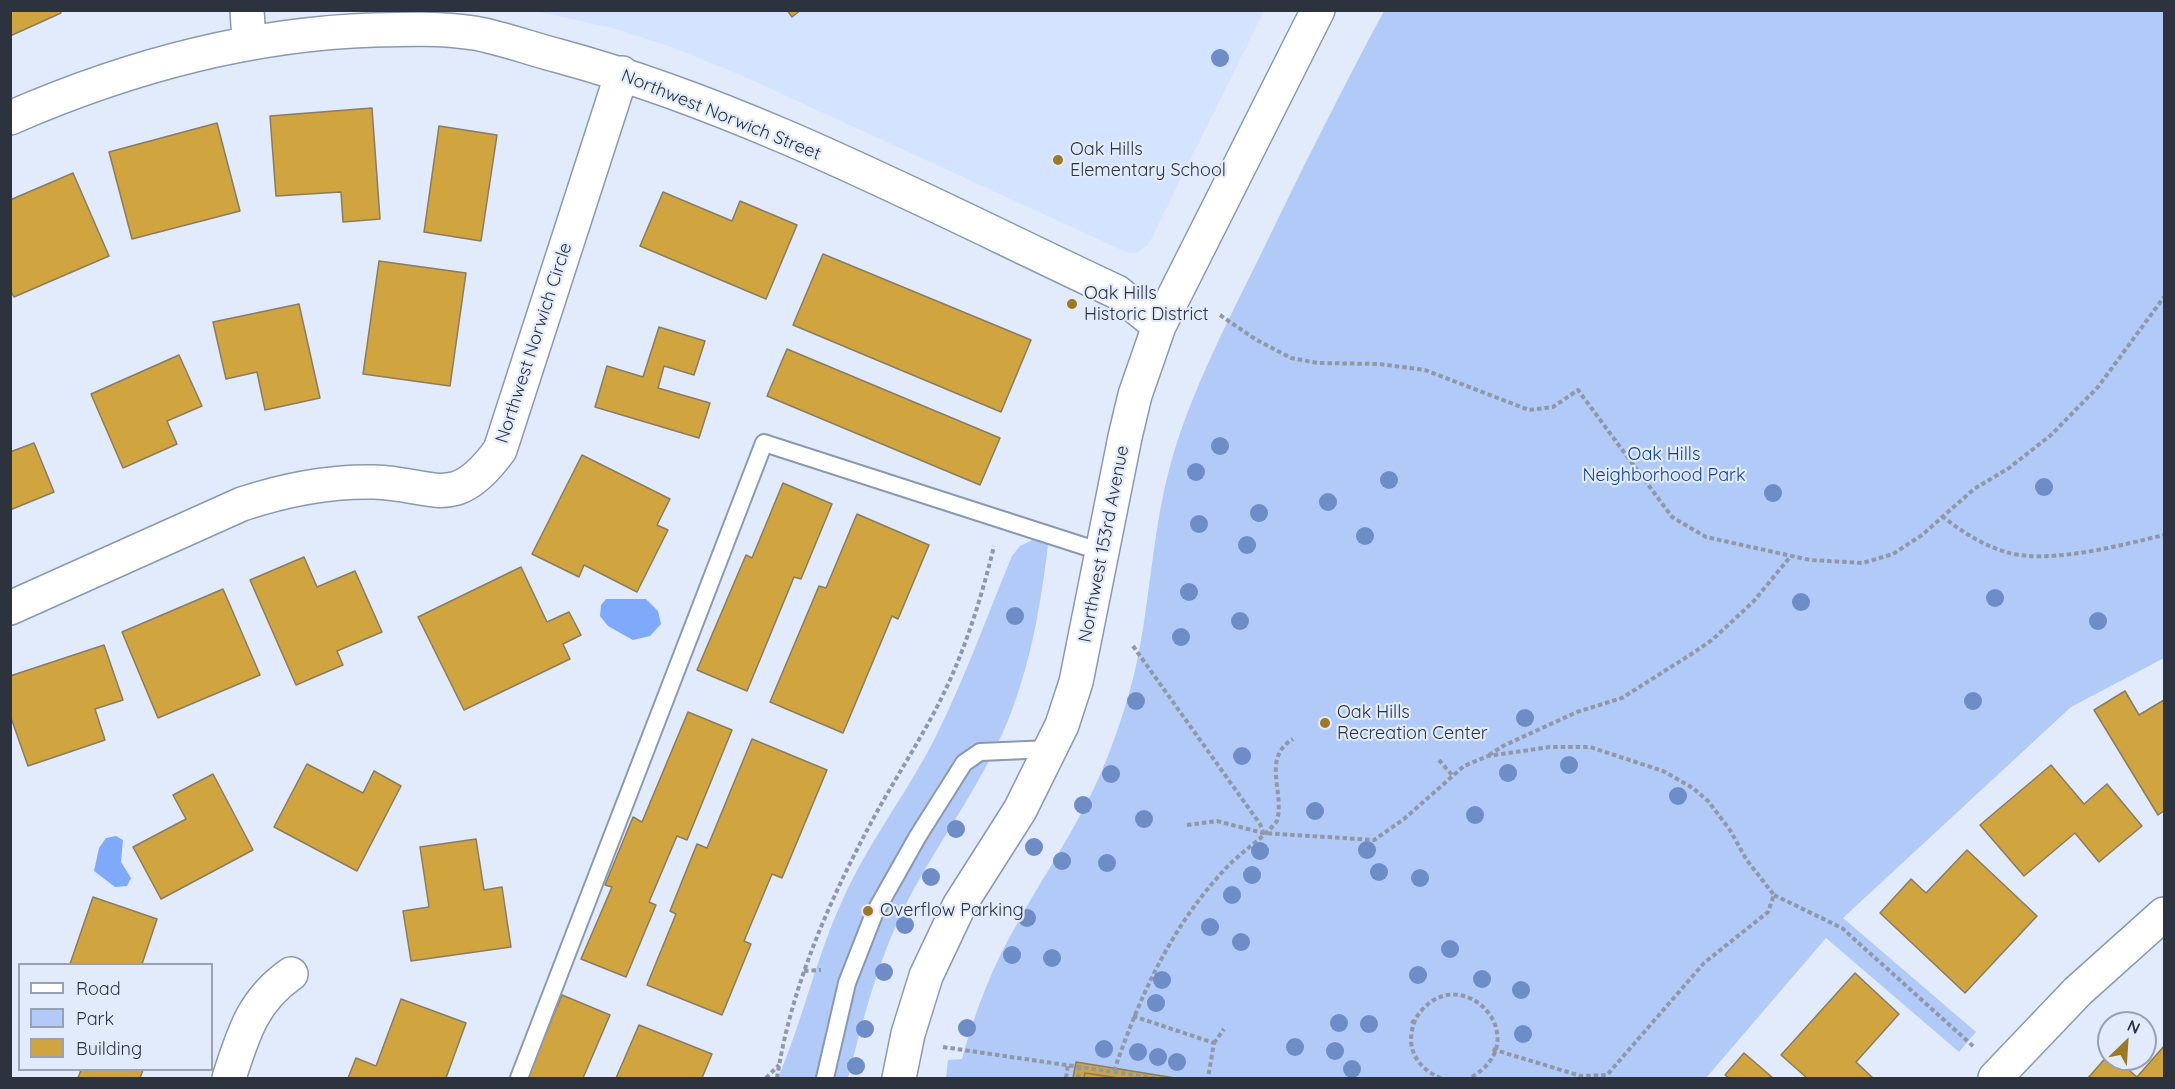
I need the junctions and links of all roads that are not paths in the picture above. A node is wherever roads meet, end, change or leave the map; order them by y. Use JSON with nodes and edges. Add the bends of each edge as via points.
{"nodes":[{"id":1,"x":1318,"y":10,"type":"edge"},
{"id":2,"x":248,"y":26,"type":"edge"},
{"id":3,"x":622,"y":73,"type":"junction"},
{"id":4,"x":10,"y":118,"type":"edge"},
{"id":5,"x":1159,"y":326,"type":"junction"},
{"id":6,"x":1102,"y":552,"type":"junction"},
{"id":7,"x":10,"y":608,"type":"edge"},
{"id":8,"x":1050,"y":749,"type":"junction"},
{"id":9,"x":2164,"y":914,"type":"edge"},
{"id":10,"x":291,"y":974,"type":"dead end"},
{"id":11,"x":1998,"y":1076,"type":"edge"},
{"id":12,"x":229,"y":1078,"type":"edge"},
{"id":13,"x":519,"y":1078,"type":"edge"},
{"id":14,"x":825,"y":1078,"type":"edge"},
{"id":15,"x":899,"y":1078,"type":"edge"}],
"edges":[{"from":1,"to":5,"type":"street","name":"Northwest 153rd Avenue"},
{"from":2,"to":3,"type":"street","name":"Northwest Norwich Street","via":[[474,33]]},
{"from":2,"to":4,"type":"street","name":"Northwest Norwich Street"},
{"from":3,"to":5,"type":"street","name":"Northwest Norwich Street","via":[[742,119],[1117,292]]},
{"from":3,"to":7,"type":"street","name":"Northwest Norwich Circle","via":[[500,450],[487,468],[466,485],[438,492],[375,482],[282,490],[242,504]]},
{"from":5,"to":6,"type":"street","name":"Northwest 153rd Avenue","via":[[1135,395]]},
{"from":6,"to":8,"type":"street","name":"Northwest 153rd Avenue","via":[[1076,682]]},
{"from":6,"to":13,"type":"lane","via":[[764,443]]},
{"from":8,"to":14,"type":"lane","via":[[980,752],[964,763],[874,914],[847,983]]},
{"from":8,"to":15,"type":"street","name":"Northwest 153rd Avenue","via":[[1020,810],[959,906],[926,976]]},
{"from":9,"to":11,"type":"street","via":[[2078,991]]},
{"from":10,"to":12,"type":"street","via":[[272,988],[254,1013]]}]}
